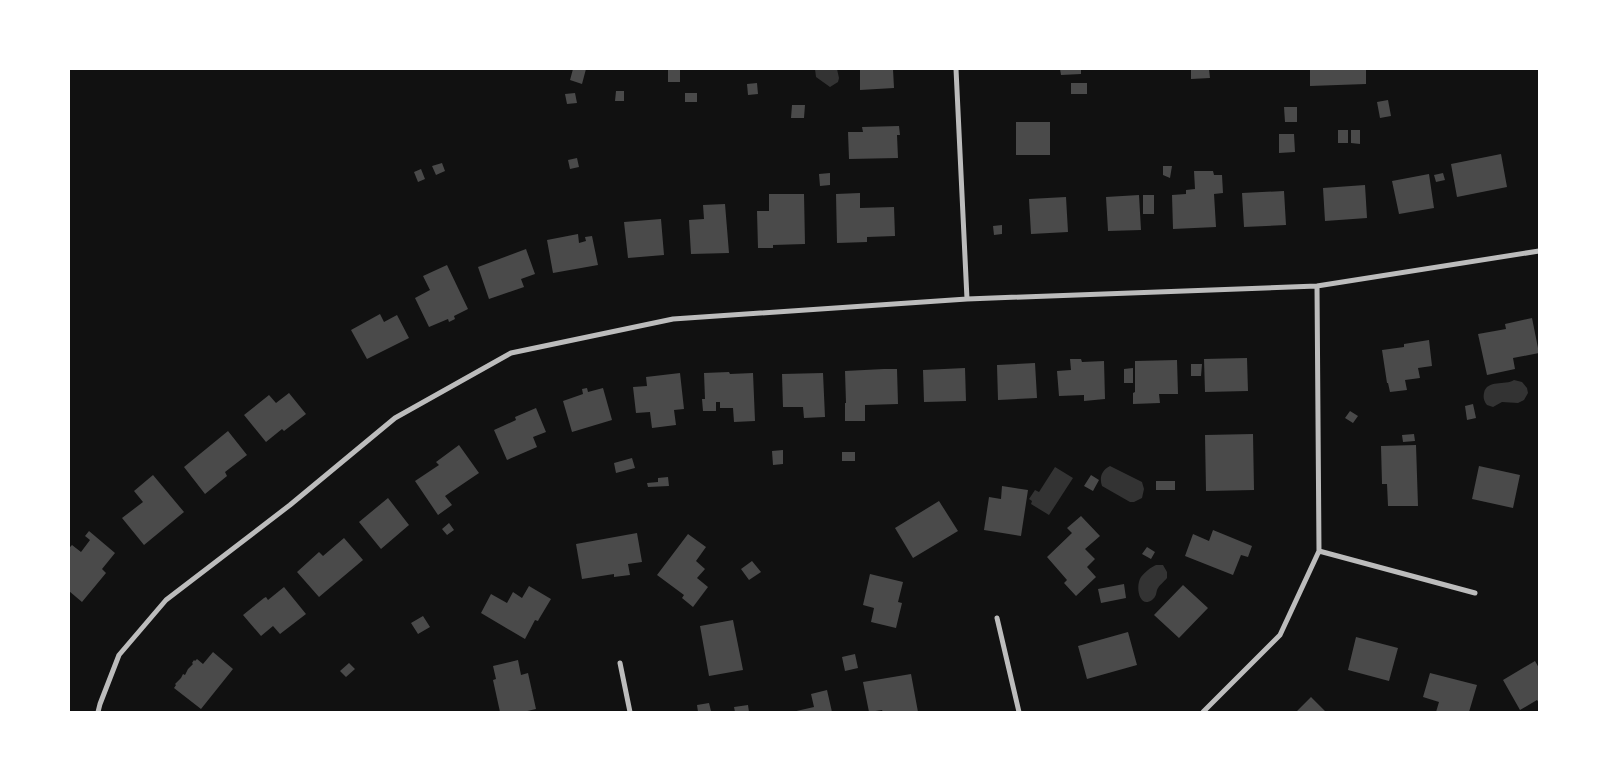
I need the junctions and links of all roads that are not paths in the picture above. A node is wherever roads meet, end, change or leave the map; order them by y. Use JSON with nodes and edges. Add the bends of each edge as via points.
{"nodes":[{"id":1,"x":956,"y":69,"type":"edge"},
{"id":2,"x":1539,"y":251,"type":"edge"},
{"id":3,"x":1317,"y":286,"type":"junction"},
{"id":4,"x":967,"y":299,"type":"junction"},
{"id":5,"x":1319,"y":551,"type":"junction"},
{"id":6,"x":1475,"y":593,"type":"dead end"},
{"id":7,"x":997,"y":618,"type":"dead end"},
{"id":8,"x":620,"y":663,"type":"dead end"},
{"id":9,"x":98,"y":712,"type":"edge"},
{"id":10,"x":630,"y":712,"type":"edge"},
{"id":11,"x":1019,"y":712,"type":"edge"},
{"id":12,"x":1203,"y":712,"type":"edge"}],
"edges":[{"from":1,"to":4,"type":"street"},
{"from":2,"to":3,"type":"street"},
{"from":3,"to":4,"type":"street"},
{"from":3,"to":5,"type":"street"},
{"from":4,"to":9,"type":"street","via":[[672,319],[511,353],[395,418],[290,505],[166,600],[119,655]]},
{"from":5,"to":6,"type":"street"},
{"from":5,"to":12,"type":"street","via":[[1280,636]]},
{"from":7,"to":11,"type":"street"},
{"from":8,"to":10,"type":"street"}]}
